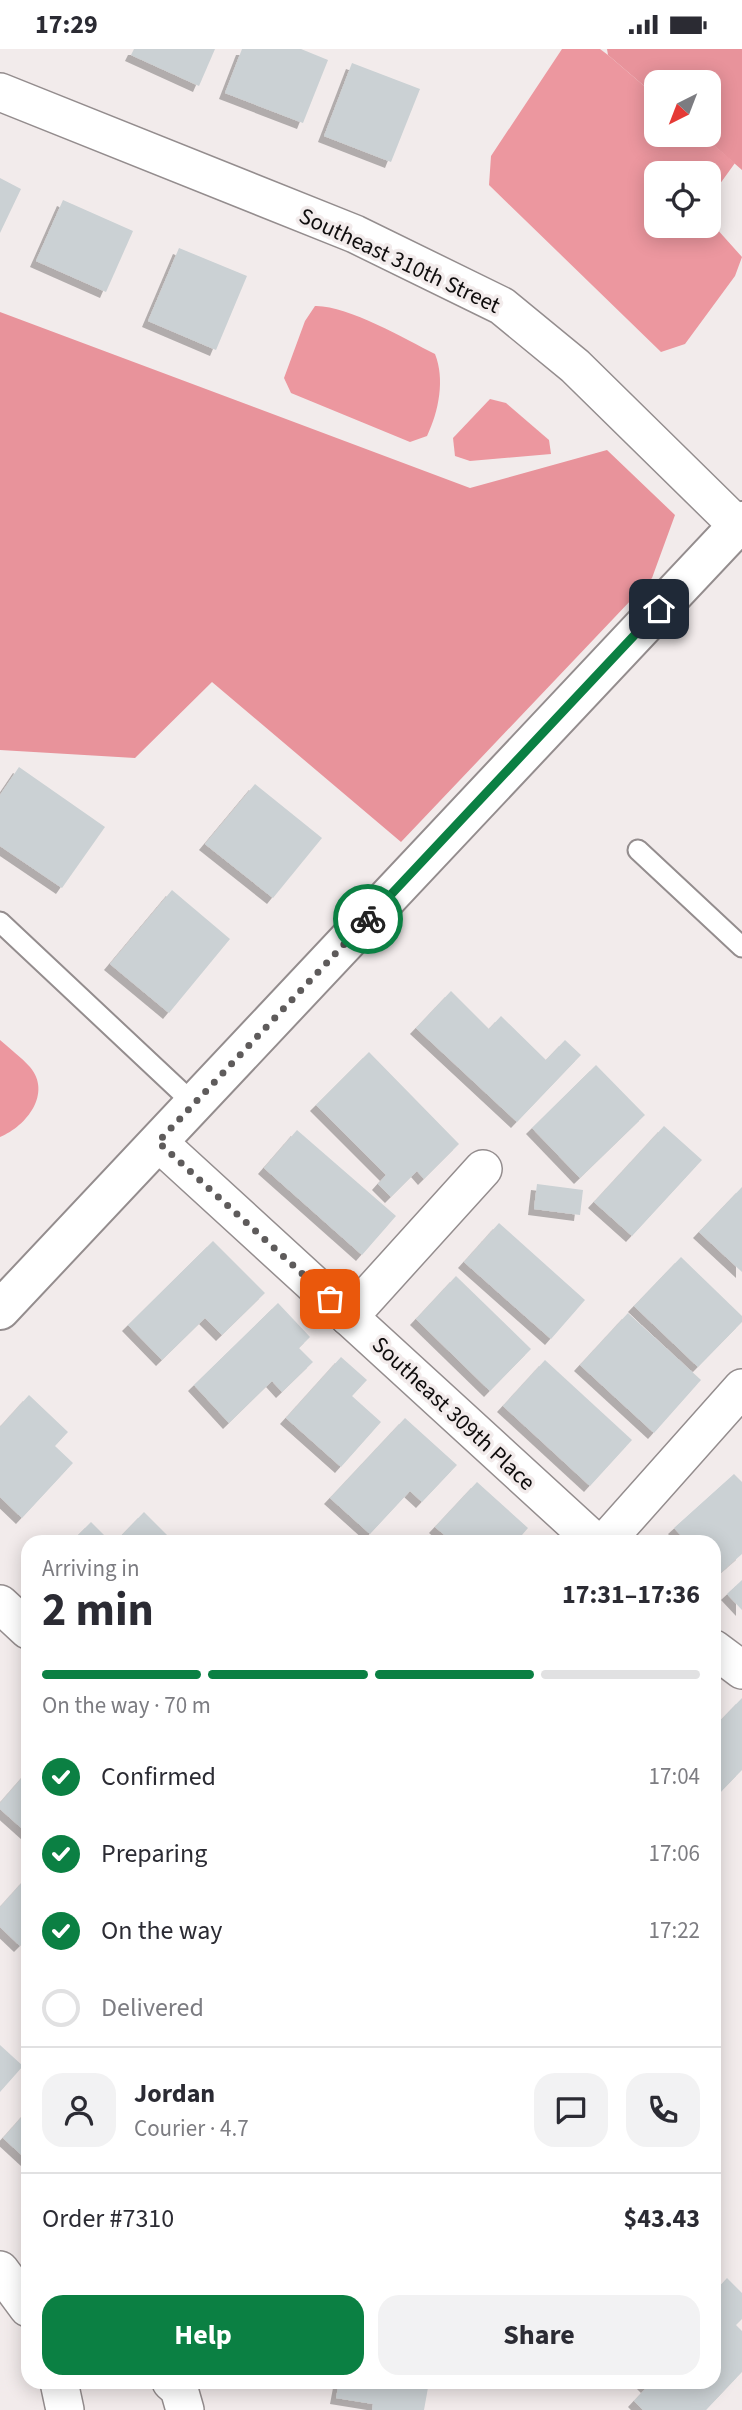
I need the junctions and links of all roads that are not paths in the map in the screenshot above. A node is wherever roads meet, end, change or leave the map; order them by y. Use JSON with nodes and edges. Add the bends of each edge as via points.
{"nodes":[{"id":1,"x":0,"y":92,"type":"edge"},
{"id":2,"x":740,"y":523,"type":"edge"},
{"id":3,"x":638,"y":849,"type":"dead end"},
{"id":4,"x":0,"y":922,"type":"edge"},
{"id":5,"x":742,"y":947,"type":"edge"},
{"id":6,"x":194,"y":1104,"type":"junction"},
{"id":7,"x":158,"y":1142,"type":"junction"},
{"id":8,"x":483,"y":1168,"type":"dead end"},
{"id":9,"x":0,"y":1310,"type":"edge"},
{"id":10,"x":349,"y":1317,"type":"junction"},
{"id":11,"x":742,"y":1388,"type":"edge"},
{"id":12,"x":587,"y":1535,"type":"edge"},
{"id":13,"x":611,"y":1535,"type":"edge"},
{"id":14,"x":0,"y":1604,"type":"edge"},
{"id":15,"x":21,"y":1624,"type":"edge"},
{"id":16,"x":721,"y":1654,"type":"edge"},
{"id":17,"x":742,"y":1670,"type":"edge"},
{"id":18,"x":0,"y":2270,"type":"edge"},
{"id":19,"x":21,"y":2298,"type":"edge"},
{"id":20,"x":60,"y":2389,"type":"edge"},
{"id":21,"x":65,"y":2410,"type":"edge"}],
"edges":[{"from":1,"to":2,"type":"street","name":"Southeast 310th Street","via":[[355,234],[502,306],[575,366]]},
{"from":2,"to":6,"type":"street"},
{"from":3,"to":5,"type":"lane"},
{"from":4,"to":6,"type":"lane"},
{"from":6,"to":7,"type":"street"},
{"from":7,"to":9,"type":"street"},
{"from":7,"to":10,"type":"street","name":"Southeast 309th Place"},
{"from":8,"to":10,"type":"street"},
{"from":10,"to":12,"type":"street","name":"Southeast 309th Place"},
{"from":11,"to":13,"type":"street"},
{"from":14,"to":15,"type":"street"},
{"from":16,"to":17,"type":"street"},
{"from":18,"to":19,"type":"street"},
{"from":20,"to":21,"type":"street"}]}
